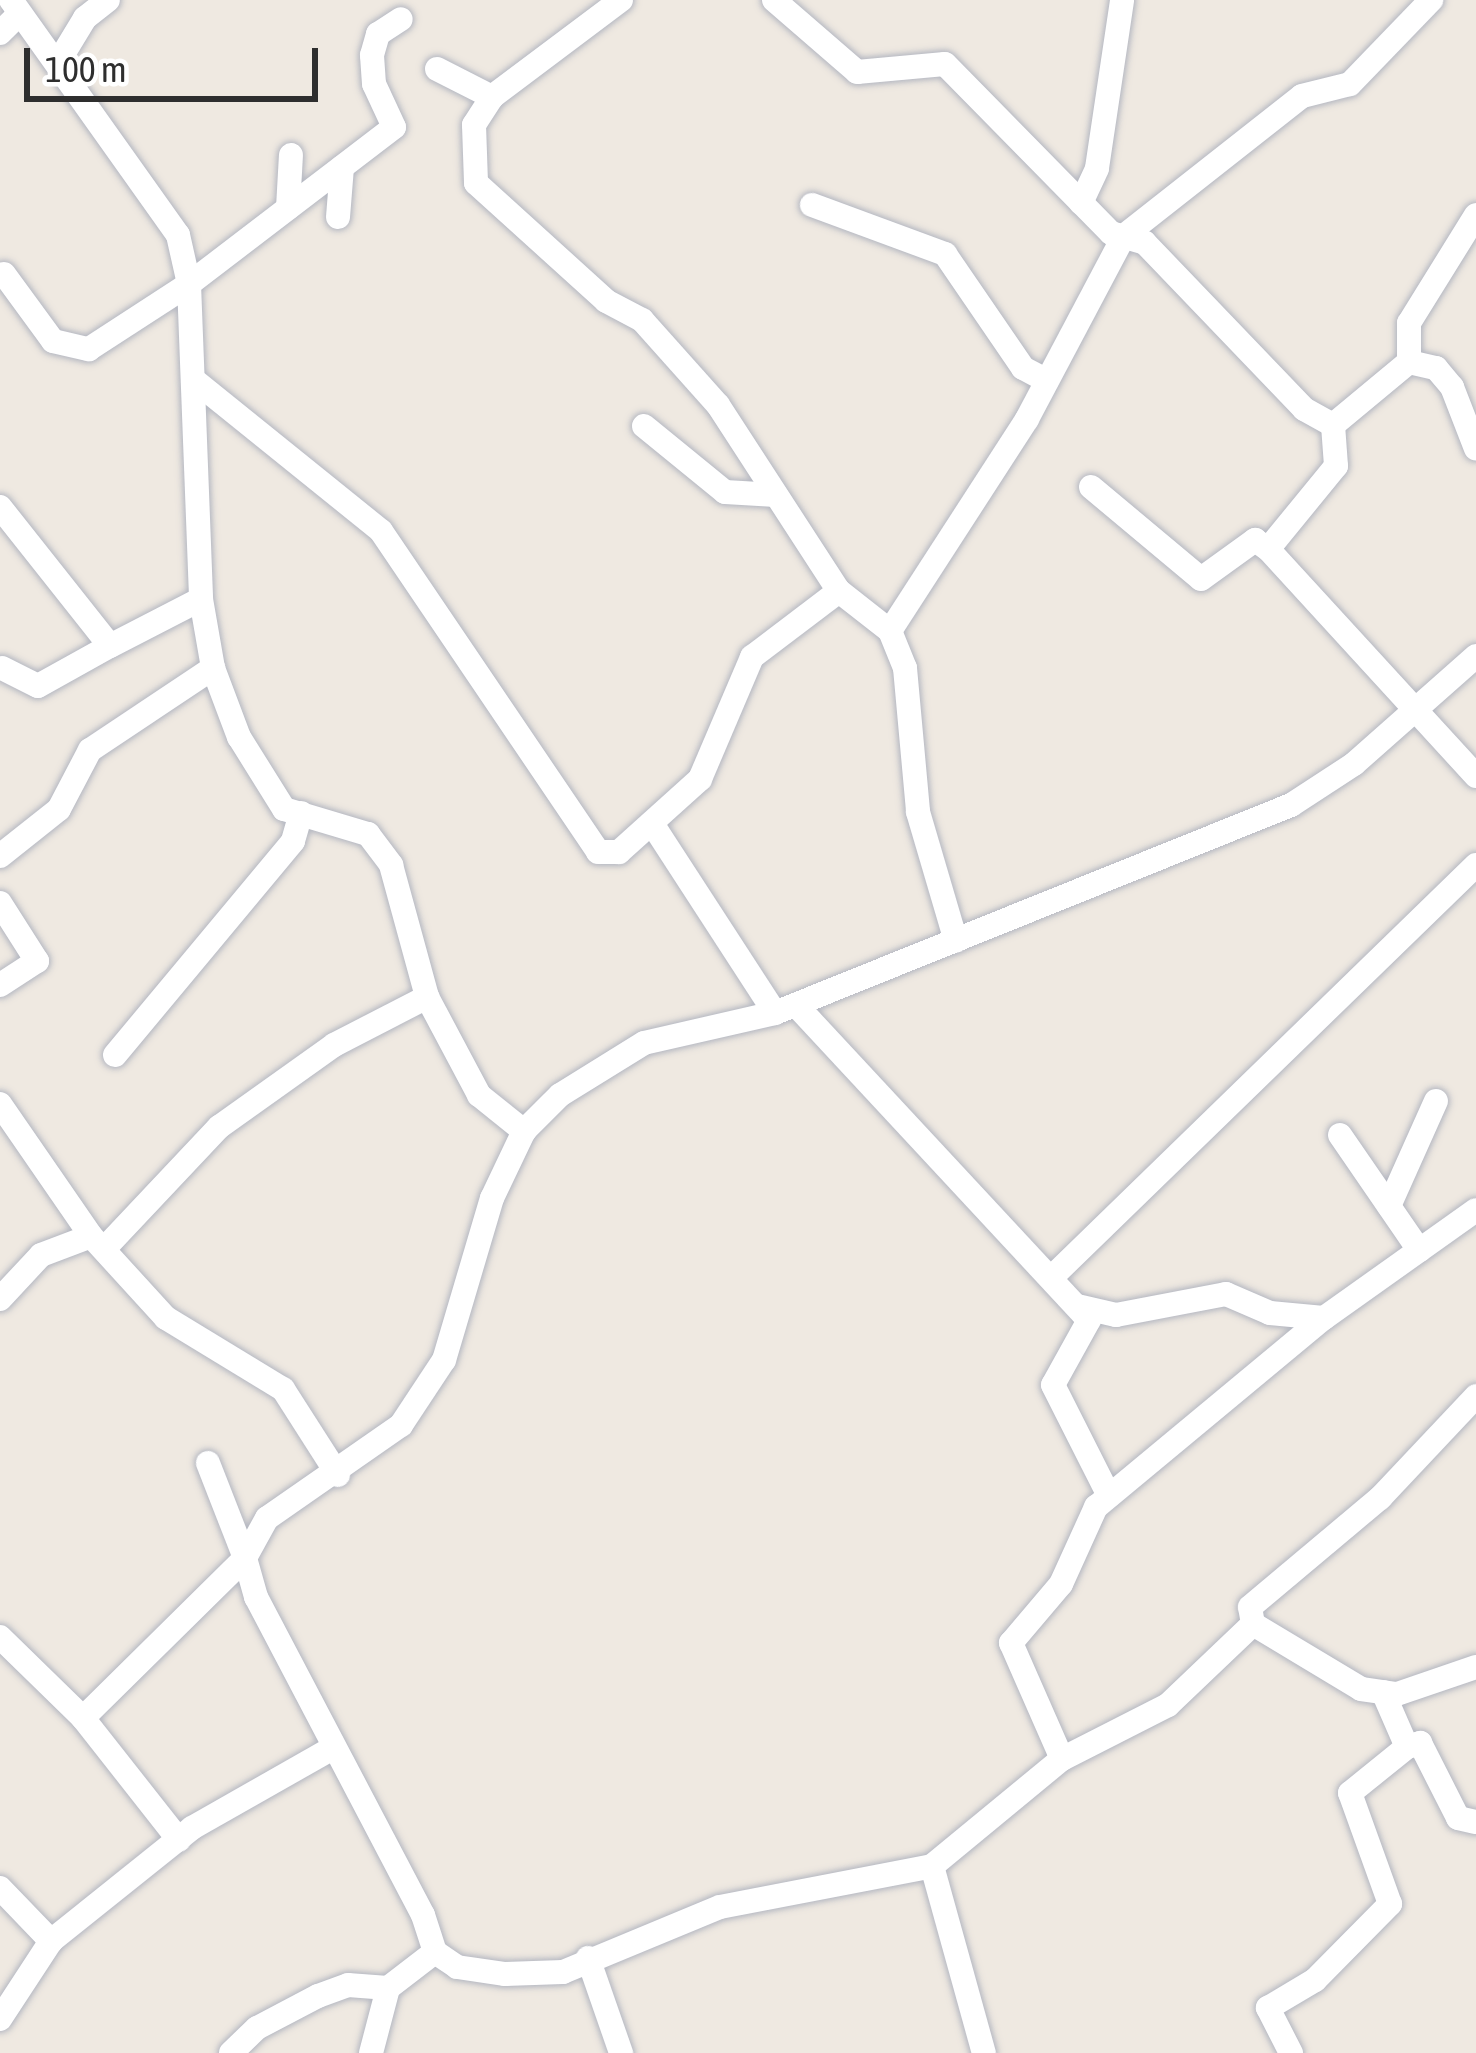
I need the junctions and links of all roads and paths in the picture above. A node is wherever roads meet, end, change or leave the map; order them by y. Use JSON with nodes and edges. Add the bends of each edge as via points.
{"nodes":[{"id":1,"x":108,"y":0,"type":"edge"},
{"id":2,"x":621,"y":0,"type":"edge"},
{"id":3,"x":774,"y":0,"type":"edge"},
{"id":4,"x":1122,"y":0,"type":"edge"},
{"id":5,"x":1431,"y":0,"type":"edge"},
{"id":6,"x":15,"y":7,"type":"edge"},
{"id":7,"x":401,"y":19,"type":"dead end"},
{"id":8,"x":0,"y":33,"type":"edge"},
{"id":9,"x":59,"y":62,"type":"junction"},
{"id":10,"x":437,"y":69,"type":"dead end"},
{"id":11,"x":492,"y":97,"type":"junction"},
{"id":12,"x":291,"y":155,"type":"dead end"},
{"id":13,"x":342,"y":166,"type":"junction"},
{"id":14,"x":1081,"y":203,"type":"junction"},
{"id":15,"x":812,"y":205,"type":"dead end"},
{"id":16,"x":288,"y":208,"type":"junction"},
{"id":17,"x":1476,"y":215,"type":"edge"},
{"id":18,"x":338,"y":217,"type":"dead end"},
{"id":19,"x":1124,"y":236,"type":"junction"},
{"id":20,"x":4,"y":274,"type":"dead end"},
{"id":21,"x":189,"y":284,"type":"junction"},
{"id":22,"x":1408,"y":362,"type":"junction"},
{"id":23,"x":194,"y":380,"type":"junction"},
{"id":24,"x":1047,"y":380,"type":"junction"},
{"id":25,"x":1333,"y":425,"type":"junction"},
{"id":26,"x":644,"y":426,"type":"dead end"},
{"id":27,"x":1476,"y":449,"type":"edge"},
{"id":28,"x":1091,"y":487,"type":"dead end"},
{"id":29,"x":776,"y":495,"type":"junction"},
{"id":30,"x":0,"y":508,"type":"edge"},
{"id":31,"x":1268,"y":549,"type":"junction"},
{"id":32,"x":839,"y":591,"type":"junction"},
{"id":33,"x":202,"y":598,"type":"junction"},
{"id":34,"x":890,"y":631,"type":"junction"},
{"id":35,"x":110,"y":646,"type":"junction"},
{"id":36,"x":1476,"y":656,"type":"edge"},
{"id":37,"x":2,"y":668,"type":"edge"},
{"id":38,"x":213,"y":668,"type":"junction"},
{"id":39,"x":1417,"y":710,"type":"junction"},
{"id":40,"x":1476,"y":776,"type":"edge"},
{"id":41,"x":301,"y":813,"type":"junction"},
{"id":42,"x":653,"y":825,"type":"junction"},
{"id":43,"x":0,"y":856,"type":"edge"},
{"id":44,"x":1476,"y":865,"type":"edge"},
{"id":45,"x":0,"y":903,"type":"edge"},
{"id":46,"x":956,"y":941,"type":"junction"},
{"id":47,"x":0,"y":986,"type":"edge"},
{"id":48,"x":427,"y":997,"type":"junction"},
{"id":49,"x":786,"y":1009,"type":"junction"},
{"id":50,"x":115,"y":1055,"type":"dead end"},
{"id":51,"x":1436,"y":1101,"type":"dead end"},
{"id":52,"x":0,"y":1104,"type":"edge"},
{"id":53,"x":524,"y":1131,"type":"junction"},
{"id":54,"x":1340,"y":1135,"type":"dead end"},
{"id":55,"x":1389,"y":1206,"type":"junction"},
{"id":56,"x":1476,"y":1210,"type":"edge"},
{"id":57,"x":97,"y":1242,"type":"junction"},
{"id":58,"x":1419,"y":1250,"type":"junction"},
{"id":59,"x":1052,"y":1277,"type":"junction"},
{"id":60,"x":0,"y":1299,"type":"edge"},
{"id":61,"x":1077,"y":1306,"type":"junction"},
{"id":62,"x":1324,"y":1318,"type":"junction"},
{"id":63,"x":1476,"y":1396,"type":"edge"},
{"id":64,"x":208,"y":1463,"type":"dead end"},
{"id":65,"x":338,"y":1474,"type":"junction"},
{"id":66,"x":1109,"y":1496,"type":"junction"},
{"id":67,"x":245,"y":1558,"type":"junction"},
{"id":68,"x":1253,"y":1624,"type":"junction"},
{"id":69,"x":0,"y":1637,"type":"edge"},
{"id":70,"x":1476,"y":1667,"type":"edge"},
{"id":71,"x":1383,"y":1692,"type":"junction"},
{"id":72,"x":83,"y":1718,"type":"junction"},
{"id":73,"x":1407,"y":1747,"type":"junction"},
{"id":74,"x":333,"y":1748,"type":"junction"},
{"id":75,"x":1062,"y":1759,"type":"junction"},
{"id":76,"x":1476,"y":1822,"type":"edge"},
{"id":77,"x":178,"y":1840,"type":"junction"},
{"id":78,"x":932,"y":1866,"type":"junction"},
{"id":79,"x":0,"y":1888,"type":"edge"},
{"id":80,"x":50,"y":1941,"type":"junction"},
{"id":81,"x":435,"y":1952,"type":"junction"},
{"id":82,"x":588,"y":1958,"type":"junction"},
{"id":83,"x":388,"y":1988,"type":"junction"},
{"id":84,"x":0,"y":2019,"type":"edge"},
{"id":85,"x":231,"y":2053,"type":"edge"},
{"id":86,"x":371,"y":2053,"type":"edge"},
{"id":87,"x":621,"y":2053,"type":"edge"},
{"id":88,"x":984,"y":2053,"type":"edge"},
{"id":89,"x":1292,"y":2053,"type":"edge"}],
"edges":[{"from":1,"to":9,"type":"street","via":[[86,18]]},
{"from":2,"to":11,"type":"street"},
{"from":3,"to":14,"type":"street","via":[[857,72],[945,64]]},
{"from":4,"to":14,"type":"street","via":[[1097,168]]},
{"from":5,"to":19,"type":"street","via":[[1350,84],[1302,96]]},
{"from":6,"to":8,"type":"street"},
{"from":6,"to":9,"type":"street"},
{"from":7,"to":13,"type":"street","via":[[378,34],[371,55],[394,127]]},
{"from":9,"to":21,"type":"street","via":[[178,235]]},
{"from":10,"to":11,"type":"street"},
{"from":11,"to":29,"type":"street","via":[[474,125],[476,183],[606,302],[642,320],[718,405]]},
{"from":12,"to":16,"type":"street"},
{"from":13,"to":16,"type":"street"},
{"from":13,"to":18,"type":"street"},
{"from":14,"to":19,"type":"street"},
{"from":15,"to":24,"type":"street","via":[[945,254],[1023,368]]},
{"from":16,"to":21,"type":"street"},
{"from":17,"to":22,"type":"street","via":[[1408,323]]},
{"from":19,"to":24,"type":"street"},
{"from":19,"to":25,"type":"street","via":[[1145,243],[1304,409]]},
{"from":20,"to":21,"type":"street","via":[[53,340],[89,350]]},
{"from":21,"to":23,"type":"street"},
{"from":22,"to":25,"type":"street"},
{"from":22,"to":27,"type":"street","via":[[1436,368],[1452,387]]},
{"from":23,"to":33,"type":"street"},
{"from":23,"to":42,"type":"street","via":[[381,531],[598,852],[619,852]]},
{"from":24,"to":34,"type":"street"},
{"from":25,"to":31,"type":"street","via":[[1336,466]]},
{"from":26,"to":29,"type":"street","via":[[725,492]]},
{"from":28,"to":31,"type":"street","via":[[1202,579],[1255,541]]},
{"from":29,"to":32,"type":"street"},
{"from":30,"to":35,"type":"street"},
{"from":31,"to":39,"type":"street"},
{"from":32,"to":34,"type":"street"},
{"from":32,"to":42,"type":"street","via":[[752,657],[700,778]]},
{"from":33,"to":35,"type":"street"},
{"from":33,"to":38,"type":"street"},
{"from":34,"to":46,"type":"street","via":[[904,668],[918,812]]},
{"from":35,"to":37,"type":"street","via":[[38,686]]},
{"from":36,"to":39,"type":"street"},
{"from":38,"to":41,"type":"street","via":[[239,736],[284,809]]},
{"from":38,"to":43,"type":"street","via":[[90,750],[59,809]]},
{"from":39,"to":40,"type":"street"},
{"from":39,"to":46,"type":"street","via":[[1291,805]]},
{"from":41,"to":48,"type":"street","via":[[368,834],[392,865]]},
{"from":41,"to":50,"type":"street","via":[[292,841]]},
{"from":42,"to":49,"type":"street"},
{"from":44,"to":59,"type":"street"},
{"from":45,"to":47,"type":"street","via":[[37,961]]},
{"from":46,"to":49,"type":"street"},
{"from":48,"to":53,"type":"street","via":[[479,1095]]},
{"from":48,"to":57,"type":"street","via":[[334,1045],[219,1127]]},
{"from":49,"to":53,"type":"street","via":[[644,1043],[560,1095]]},
{"from":49,"to":59,"type":"street"},
{"from":51,"to":55,"type":"street"},
{"from":52,"to":57,"type":"street"},
{"from":53,"to":65,"type":"street","via":[[492,1198],[444,1360],[401,1425]]},
{"from":54,"to":55,"type":"street"},
{"from":55,"to":58,"type":"street"},
{"from":56,"to":58,"type":"street"},
{"from":57,"to":60,"type":"street","via":[[41,1255]]},
{"from":57,"to":65,"type":"street","via":[[166,1318],[283,1389]]},
{"from":58,"to":62,"type":"street"},
{"from":59,"to":61,"type":"street"},
{"from":61,"to":62,"type":"street","via":[[1116,1315],[1226,1294],[1270,1313]]},
{"from":61,"to":66,"type":"street","via":[[1089,1320],[1053,1385]]},
{"from":62,"to":66,"type":"street"},
{"from":63,"to":68,"type":"street","via":[[1381,1498],[1250,1606]]},
{"from":64,"to":67,"type":"street"},
{"from":65,"to":67,"type":"street","via":[[267,1518]]},
{"from":66,"to":75,"type":"street","via":[[1096,1507],[1060,1584],[1011,1643]]},
{"from":67,"to":72,"type":"street"},
{"from":67,"to":74,"type":"street","via":[[256,1597]]},
{"from":68,"to":71,"type":"street","via":[[1361,1689]]},
{"from":68,"to":75,"type":"street","via":[[1168,1705]]},
{"from":69,"to":72,"type":"street"},
{"from":70,"to":71,"type":"street"},
{"from":71,"to":73,"type":"street"},
{"from":72,"to":77,"type":"street"},
{"from":73,"to":76,"type":"street","via":[[1420,1743],[1458,1818]]},
{"from":73,"to":89,"type":"street","via":[[1350,1793],[1390,1904],[1315,1980],[1268,2008]]},
{"from":74,"to":77,"type":"street"},
{"from":74,"to":81,"type":"street"},
{"from":75,"to":78,"type":"street"},
{"from":77,"to":80,"type":"street"},
{"from":78,"to":82,"type":"street","via":[[720,1906]]},
{"from":78,"to":88,"type":"street"},
{"from":79,"to":80,"type":"street"},
{"from":80,"to":84,"type":"street"},
{"from":81,"to":82,"type":"street","via":[[457,1967],[505,1975],[563,1972]]},
{"from":81,"to":83,"type":"street"},
{"from":82,"to":87,"type":"street"},
{"from":83,"to":85,"type":"street","via":[[348,1985],[318,1996],[256,2028]]},
{"from":83,"to":86,"type":"street"}]}
